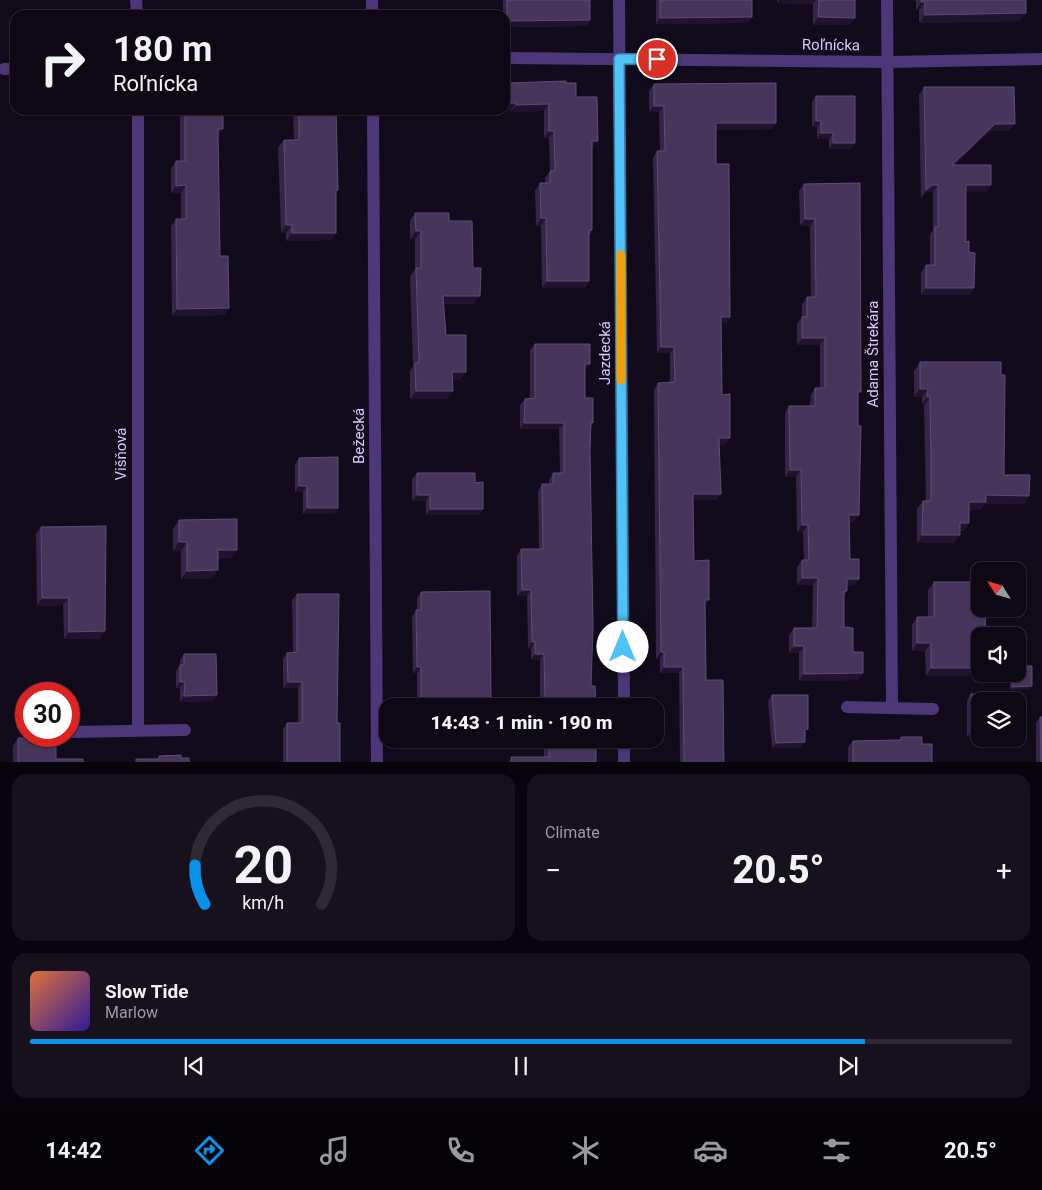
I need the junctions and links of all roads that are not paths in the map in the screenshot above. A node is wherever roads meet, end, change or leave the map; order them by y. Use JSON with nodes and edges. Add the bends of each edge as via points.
{"nodes":[{"id":1,"x":619,"y":0,"type":"edge"},
{"id":2,"x":887,"y":0,"type":"edge"},
{"id":3,"x":510,"y":58,"type":"edge"},
{"id":4,"x":619,"y":59,"type":"junction"},
{"id":5,"x":1042,"y":60,"type":"edge"},
{"id":6,"x":887,"y":62,"type":"junction"},
{"id":7,"x":138,"y":115,"type":"edge"},
{"id":8,"x":373,"y":115,"type":"edge"},
{"id":9,"x":624,"y":698,"type":"edge"},
{"id":10,"x":848,"y":707,"type":"dead end"},
{"id":11,"x":892,"y":708,"type":"junction"},
{"id":12,"x":933,"y":709,"type":"dead end"},
{"id":13,"x":138,"y":729,"type":"junction"},
{"id":14,"x":185,"y":730,"type":"dead end"},
{"id":15,"x":80,"y":732,"type":"edge"},
{"id":16,"x":624,"y":748,"type":"edge"},
{"id":17,"x":377,"y":762,"type":"edge"},
{"id":18,"x":624,"y":762,"type":"edge"}],
"edges":[{"from":1,"to":4,"type":"street","name":"Jazdecká"},
{"from":2,"to":6,"type":"street","name":"Adama Štrekára"},
{"from":3,"to":4,"type":"street","name":"Roľnícka"},
{"from":4,"to":6,"type":"street","name":"Roľnícka"},
{"from":4,"to":9,"type":"street","name":"Jazdecká"},
{"from":5,"to":6,"type":"street","name":"Roľnícka"},
{"from":6,"to":11,"type":"street","name":"Adama Štrekára"},
{"from":7,"to":13,"type":"street","name":"Višňová"},
{"from":8,"to":17,"type":"street","name":"Bežecká"},
{"from":10,"to":11,"type":"street"},
{"from":11,"to":12,"type":"street"},
{"from":13,"to":14,"type":"street"},
{"from":13,"to":15,"type":"street"},
{"from":16,"to":18,"type":"street"}]}
